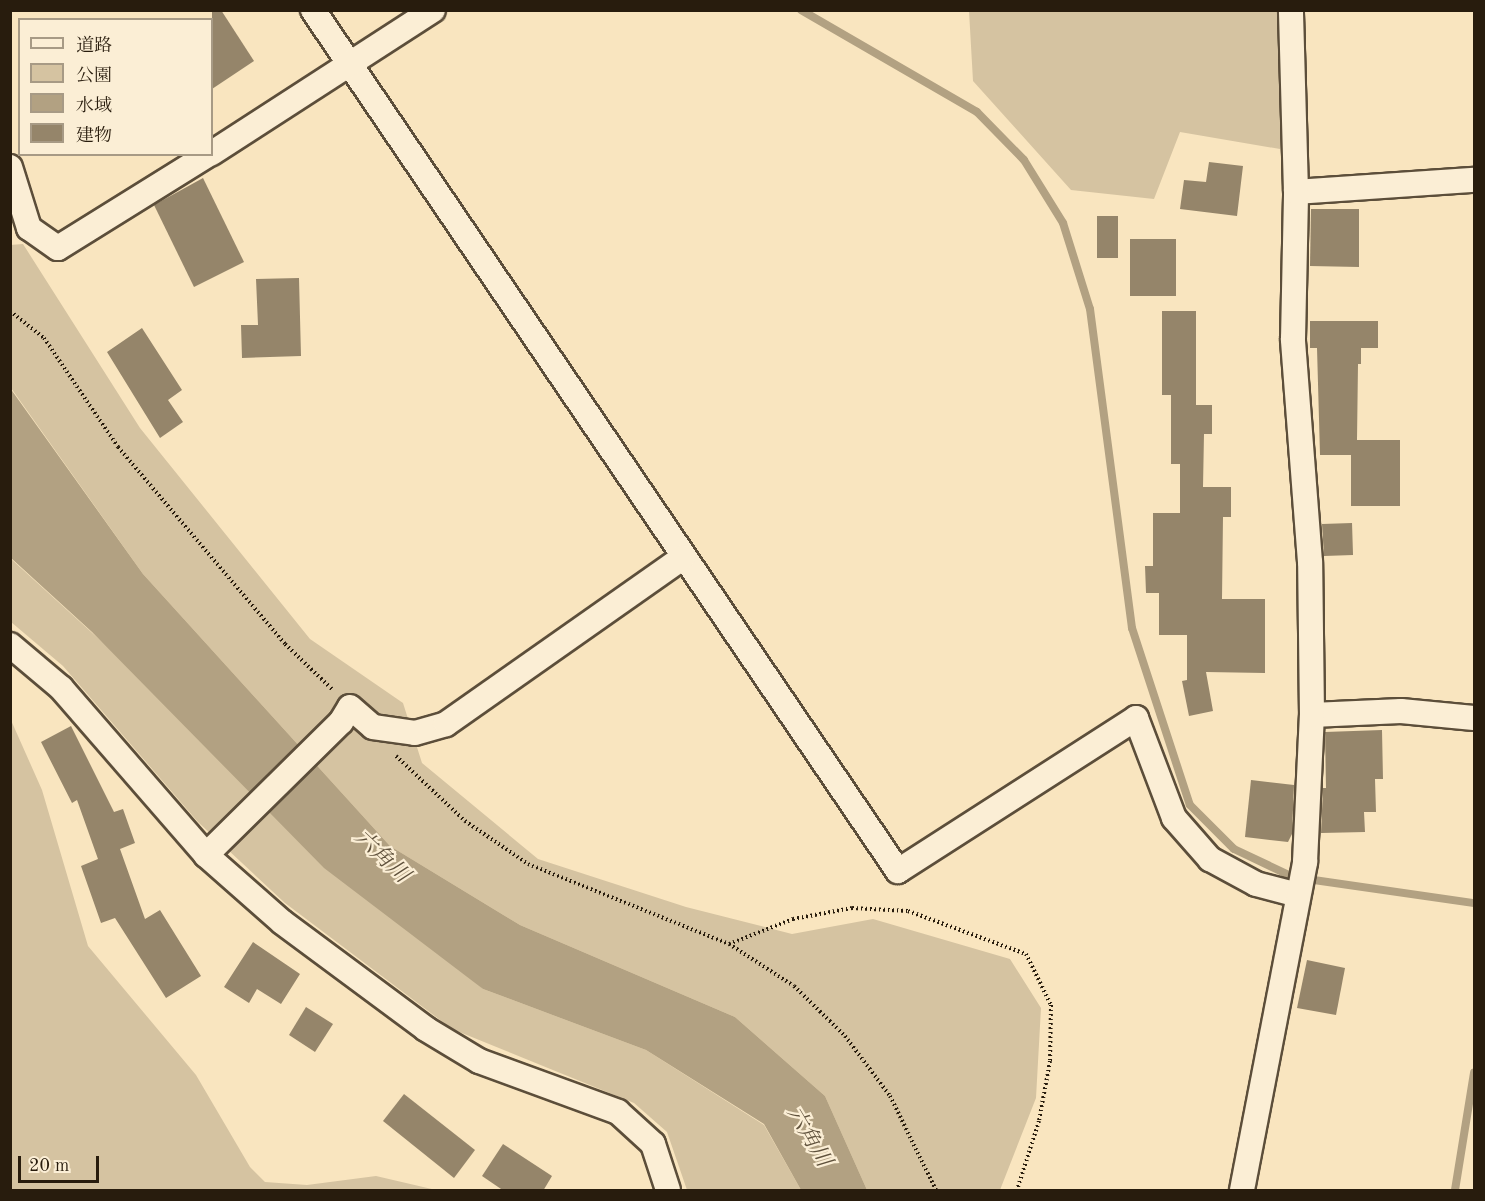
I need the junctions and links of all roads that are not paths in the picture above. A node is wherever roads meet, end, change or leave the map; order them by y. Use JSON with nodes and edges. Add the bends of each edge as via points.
{"nodes":[{"id":1,"x":313,"y":10,"type":"edge"},
{"id":2,"x":433,"y":10,"type":"edge"},
{"id":3,"x":1291,"y":10,"type":"edge"},
{"id":4,"x":351,"y":67,"type":"junction"},
{"id":5,"x":213,"y":152,"type":"edge"},
{"id":6,"x":207,"y":156,"type":"edge"},
{"id":7,"x":10,"y":167,"type":"edge"},
{"id":8,"x":1474,"y":180,"type":"edge"},
{"id":9,"x":1296,"y":192,"type":"junction"},
{"id":10,"x":682,"y":558,"type":"junction"},
{"id":11,"x":10,"y":645,"type":"edge"},
{"id":12,"x":1312,"y":715,"type":"junction"},
{"id":13,"x":1474,"y":718,"type":"edge"},
{"id":14,"x":212,"y":850,"type":"junction"},
{"id":15,"x":1298,"y":895,"type":"junction"},
{"id":16,"x":668,"y":1191,"type":"edge"},
{"id":17,"x":1242,"y":1191,"type":"edge"}],
"edges":[{"from":1,"to":4,"type":"street"},
{"from":2,"to":4,"type":"street"},
{"from":3,"to":9,"type":"street"},
{"from":4,"to":5,"type":"street"},
{"from":4,"to":10,"type":"street"},
{"from":6,"to":7,"type":"street","via":[[58,248],[29,228]]},
{"from":8,"to":9,"type":"street"},
{"from":9,"to":12,"type":"street","via":[[1293,339],[1310,562]]},
{"from":10,"to":14,"type":"street","via":[[446,724],[416,733],[373,727],[345,714]]},
{"from":10,"to":15,"type":"street","via":[[898,871],[1136,718],[1174,818],[1210,859],[1256,884]]},
{"from":11,"to":14,"type":"street","via":[[61,688]]},
{"from":12,"to":13,"type":"street","via":[[1401,711]]},
{"from":12,"to":15,"type":"street","via":[[1305,862]]},
{"from":14,"to":16,"type":"street","via":[[282,922],[426,1029],[479,1061],[618,1112],[653,1144]]},
{"from":15,"to":17,"type":"street"}]}
